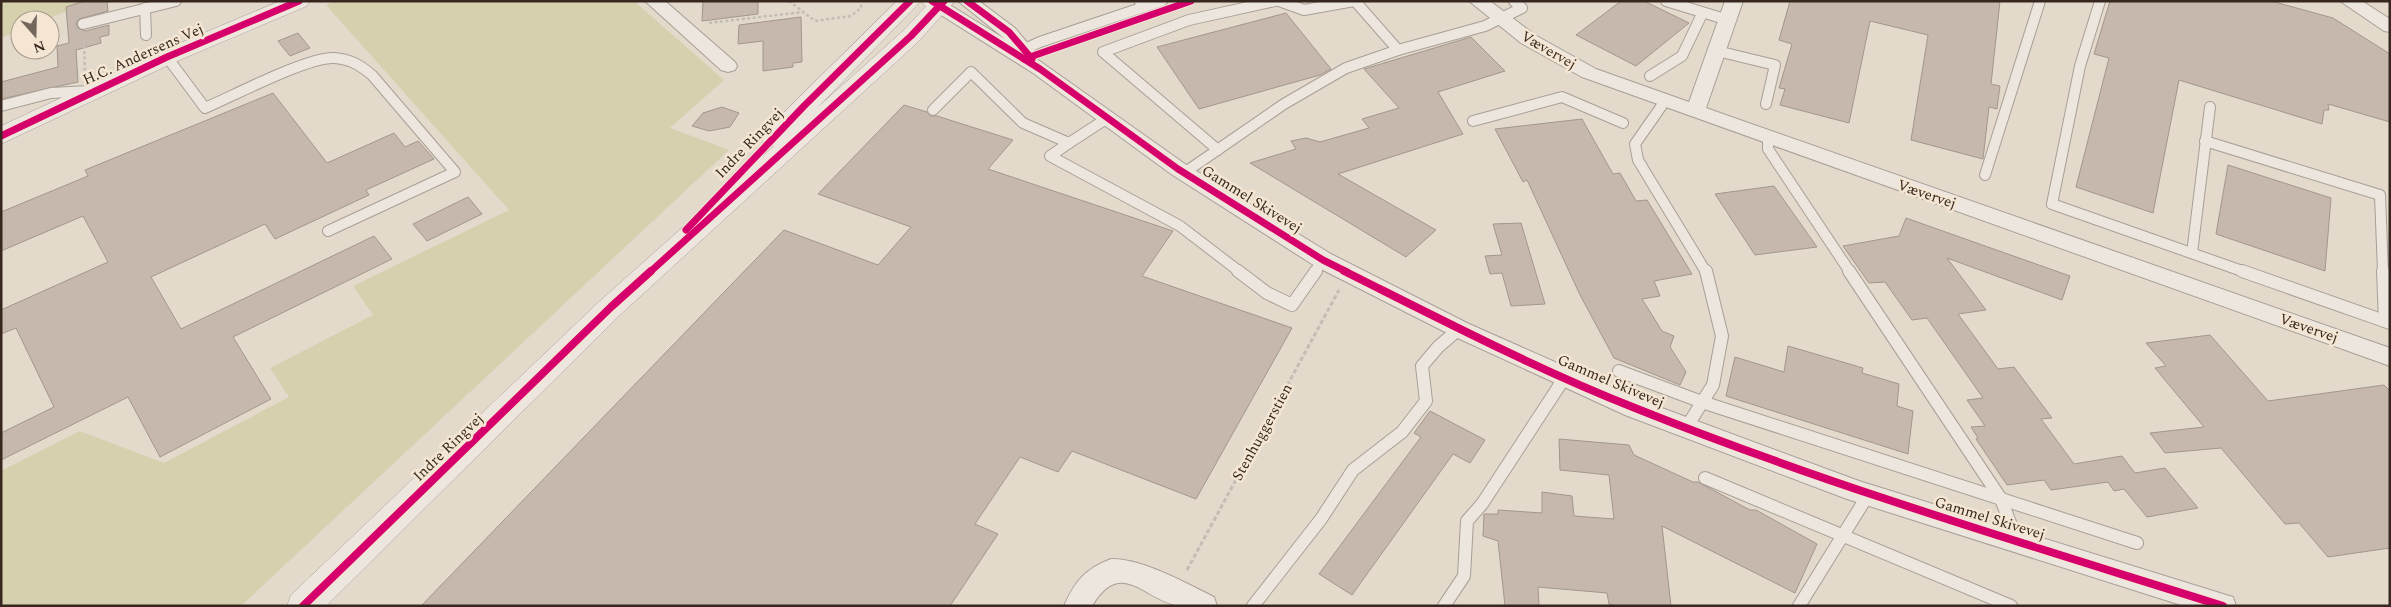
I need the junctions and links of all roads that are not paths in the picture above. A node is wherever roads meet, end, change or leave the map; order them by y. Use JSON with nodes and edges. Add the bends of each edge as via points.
{"nodes":[{"id":1,"x":176,"y":1,"type":"edge"},
{"id":2,"x":299,"y":1,"type":"edge"},
{"id":3,"x":654,"y":1,"type":"edge"},
{"id":4,"x":910,"y":1,"type":"edge"},
{"id":5,"x":966,"y":1,"type":"edge"},
{"id":6,"x":1162,"y":1,"type":"edge"},
{"id":7,"x":1275,"y":1,"type":"edge"},
{"id":8,"x":1279,"y":1,"type":"edge"},
{"id":9,"x":1354,"y":1,"type":"edge"},
{"id":10,"x":1478,"y":1,"type":"edge"},
{"id":11,"x":1514,"y":1,"type":"edge"},
{"id":12,"x":1666,"y":1,"type":"edge"},
{"id":13,"x":1734,"y":1,"type":"edge"},
{"id":14,"x":2040,"y":1,"type":"edge"},
{"id":15,"x":2100,"y":1,"type":"edge"},
{"id":16,"x":2349,"y":1,"type":"edge"},
{"id":17,"x":939,"y":3,"type":"edge"},
{"id":18,"x":1142,"y":4,"type":"edge"},
{"id":19,"x":146,"y":8,"type":"junction"},
{"id":20,"x":1702,"y":14,"type":"junction"},
{"id":21,"x":1500,"y":19,"type":"junction"},
{"id":22,"x":1728,"y":20,"type":"junction"},
{"id":23,"x":83,"y":24,"type":"road end"},
{"id":24,"x":2390,"y":27,"type":"edge"},
{"id":25,"x":146,"y":35,"type":"dead end"},
{"id":26,"x":1398,"y":50,"type":"junction"},
{"id":27,"x":1717,"y":51,"type":"junction"},
{"id":28,"x":1020,"y":52,"type":"junction"},
{"id":29,"x":167,"y":57,"type":"junction"},
{"id":30,"x":728,"y":66,"type":"dead end"},
{"id":31,"x":1650,"y":76,"type":"dead end"},
{"id":32,"x":96,"y":90,"type":"junction"},
{"id":33,"x":1665,"y":101,"type":"junction"},
{"id":34,"x":1766,"y":104,"type":"dead end"},
{"id":35,"x":1,"y":106,"type":"edge"},
{"id":36,"x":2210,"y":107,"type":"dead end"},
{"id":37,"x":933,"y":110,"type":"dead end"},
{"id":38,"x":1695,"y":112,"type":"junction"},
{"id":39,"x":1106,"y":119,"type":"junction"},
{"id":40,"x":1473,"y":121,"type":"dead end"},
{"id":41,"x":1624,"y":124,"type":"dead end"},
{"id":42,"x":1,"y":136,"type":"edge"},
{"id":43,"x":1768,"y":138,"type":"junction"},
{"id":44,"x":2205,"y":141,"type":"junction"},
{"id":45,"x":1069,"y":143,"type":"junction"},
{"id":46,"x":1218,"y":150,"type":"junction"},
{"id":47,"x":1184,"y":173,"type":"junction"},
{"id":48,"x":1985,"y":174,"type":"dead end"},
{"id":49,"x":328,"y":231,"type":"dead end"},
{"id":50,"x":2192,"y":253,"type":"junction"},
{"id":51,"x":1324,"y":260,"type":"junction"},
{"id":52,"x":611,"y":308,"type":"junction"},
{"id":53,"x":2387,"y":322,"type":"edge"},
{"id":54,"x":1459,"y":329,"type":"junction"},
{"id":55,"x":2390,"y":357,"type":"edge"},
{"id":56,"x":1619,"y":371,"type":"dead end"},
{"id":57,"x":1565,"y":377,"type":"junction"},
{"id":58,"x":1702,"y":402,"type":"junction"},
{"id":59,"x":1686,"y":428,"type":"junction"},
{"id":60,"x":1705,"y":478,"type":"dead end"},
{"id":61,"x":1868,"y":495,"type":"junction"},
{"id":62,"x":2002,"y":499,"type":"junction"},
{"id":63,"x":1843,"y":534,"type":"junction"},
{"id":64,"x":2017,"y":541,"type":"junction"},
{"id":65,"x":2137,"y":543,"type":"dead end"},
{"id":66,"x":1202,"y":605,"type":"edge"},
{"id":67,"x":303,"y":606,"type":"edge"},
{"id":68,"x":1077,"y":606,"type":"edge"},
{"id":69,"x":1253,"y":606,"type":"edge"},
{"id":70,"x":1444,"y":606,"type":"edge"},
{"id":71,"x":1799,"y":606,"type":"edge"},
{"id":72,"x":2011,"y":606,"type":"edge"},
{"id":73,"x":2223,"y":606,"type":"edge"}],
"edges":[{"from":1,"to":19,"type":"lane"},
{"from":2,"to":29,"type":"street","name":"H.C. Andersens Vej"},
{"from":3,"to":30,"type":"street"},
{"from":4,"to":52,"type":"street","name":"Indre Ringvej","via":[[804,106]]},
{"from":5,"to":28,"type":"street","name":"Gammel Skivevej","via":[[1009,32]]},
{"from":6,"to":18,"type":"lane"},
{"from":7,"to":46,"type":"lane","via":[[1189,20],[1103,52]]},
{"from":8,"to":9,"type":"lane","via":[[1304,10]]},
{"from":9,"to":26,"type":"lane"},
{"from":10,"to":21,"type":"street","name":"Vævervej"},
{"from":11,"to":21,"type":"lane","via":[[1522,8]]},
{"from":12,"to":20,"type":"lane"},
{"from":13,"to":22,"type":"street"},
{"from":14,"to":48,"type":"lane"},
{"from":15,"to":50,"type":"lane","via":[[2080,66],[2052,204]]},
{"from":16,"to":24,"type":"street"},
{"from":17,"to":28,"type":"street","name":"Gammel Skivevej"},
{"from":17,"to":52,"type":"street","name":"Indre Ringvej","via":[[911,36]]},
{"from":18,"to":28,"type":"lane"},
{"from":19,"to":23,"type":"lane"},
{"from":19,"to":25,"type":"lane"},
{"from":20,"to":22,"type":"lane"},
{"from":20,"to":31,"type":"lane","via":[[1682,56]]},
{"from":21,"to":26,"type":"lane"},
{"from":21,"to":33,"type":"street","name":"Vævervej","via":[[1528,39],[1589,73]]},
{"from":22,"to":27,"type":"street"},
{"from":26,"to":46,"type":"lane","via":[[1346,68],[1284,104]]},
{"from":27,"to":34,"type":"lane","via":[[1775,65]]},
{"from":27,"to":38,"type":"street"},
{"from":28,"to":39,"type":"street","name":"Gammel Skivevej"},
{"from":29,"to":32,"type":"street","name":"H.C. Andersens Vej"},
{"from":29,"to":49,"type":"lane","name":"H.C. Andersens Vej","via":[[205,108],[302,65],[333,58],[358,63],[455,172]]},
{"from":32,"to":35,"type":"lane","via":[[52,93]]},
{"from":32,"to":42,"type":"street","name":"H.C. Andersens Vej"},
{"from":33,"to":38,"type":"street","name":"Vævervej"},
{"from":33,"to":58,"type":"lane","via":[[1635,144],[1638,160],[1706,271],[1722,336],[1713,385]]},
{"from":36,"to":44,"type":"lane"},
{"from":37,"to":45,"type":"lane","via":[[971,72],[1023,123]]},
{"from":38,"to":43,"type":"street","name":"Vævervej"},
{"from":39,"to":45,"type":"lane"},
{"from":39,"to":47,"type":"street","name":"Gammel Skivevej"},
{"from":40,"to":41,"type":"lane","via":[[1562,97]]},
{"from":43,"to":55,"type":"street","name":"Vævervej"},
{"from":43,"to":62,"type":"lane","via":[[1768,149]]},
{"from":44,"to":50,"type":"lane"},
{"from":44,"to":53,"type":"lane","via":[[2380,195]]},
{"from":45,"to":51,"type":"lane","via":[[1050,156],[1180,226],[1267,293],[1292,305]]},
{"from":46,"to":47,"type":"lane"},
{"from":47,"to":51,"type":"street","name":"Gammel Skivevej"},
{"from":50,"to":53,"type":"lane"},
{"from":51,"to":54,"type":"street","name":"Gammel Skivevej"},
{"from":52,"to":67,"type":"street","name":"Indre Ringvej"},
{"from":54,"to":57,"type":"street","name":"Gammel Skivevej"},
{"from":54,"to":69,"type":"lane","via":[[1422,366],[1426,401],[1402,432],[1353,470],[1321,518]]},
{"from":56,"to":58,"type":"lane"},
{"from":57,"to":59,"type":"street","name":"Gammel Skivevej"},
{"from":57,"to":70,"type":"lane","via":[[1482,504],[1466,521],[1464,576]]},
{"from":58,"to":59,"type":"lane"},
{"from":58,"to":62,"type":"lane"},
{"from":59,"to":61,"type":"street","name":"Gammel Skivevej"},
{"from":60,"to":63,"type":"lane"},
{"from":61,"to":63,"type":"lane"},
{"from":61,"to":64,"type":"street","name":"Gammel Skivevej"},
{"from":62,"to":64,"type":"lane"},
{"from":62,"to":65,"type":"lane"},
{"from":63,"to":71,"type":"lane"},
{"from":63,"to":72,"type":"lane"},
{"from":64,"to":73,"type":"street","name":"Gammel Skivevej"},
{"from":66,"to":68,"type":"street","via":[[1128,570],[1105,572],[1089,584]]}]}
